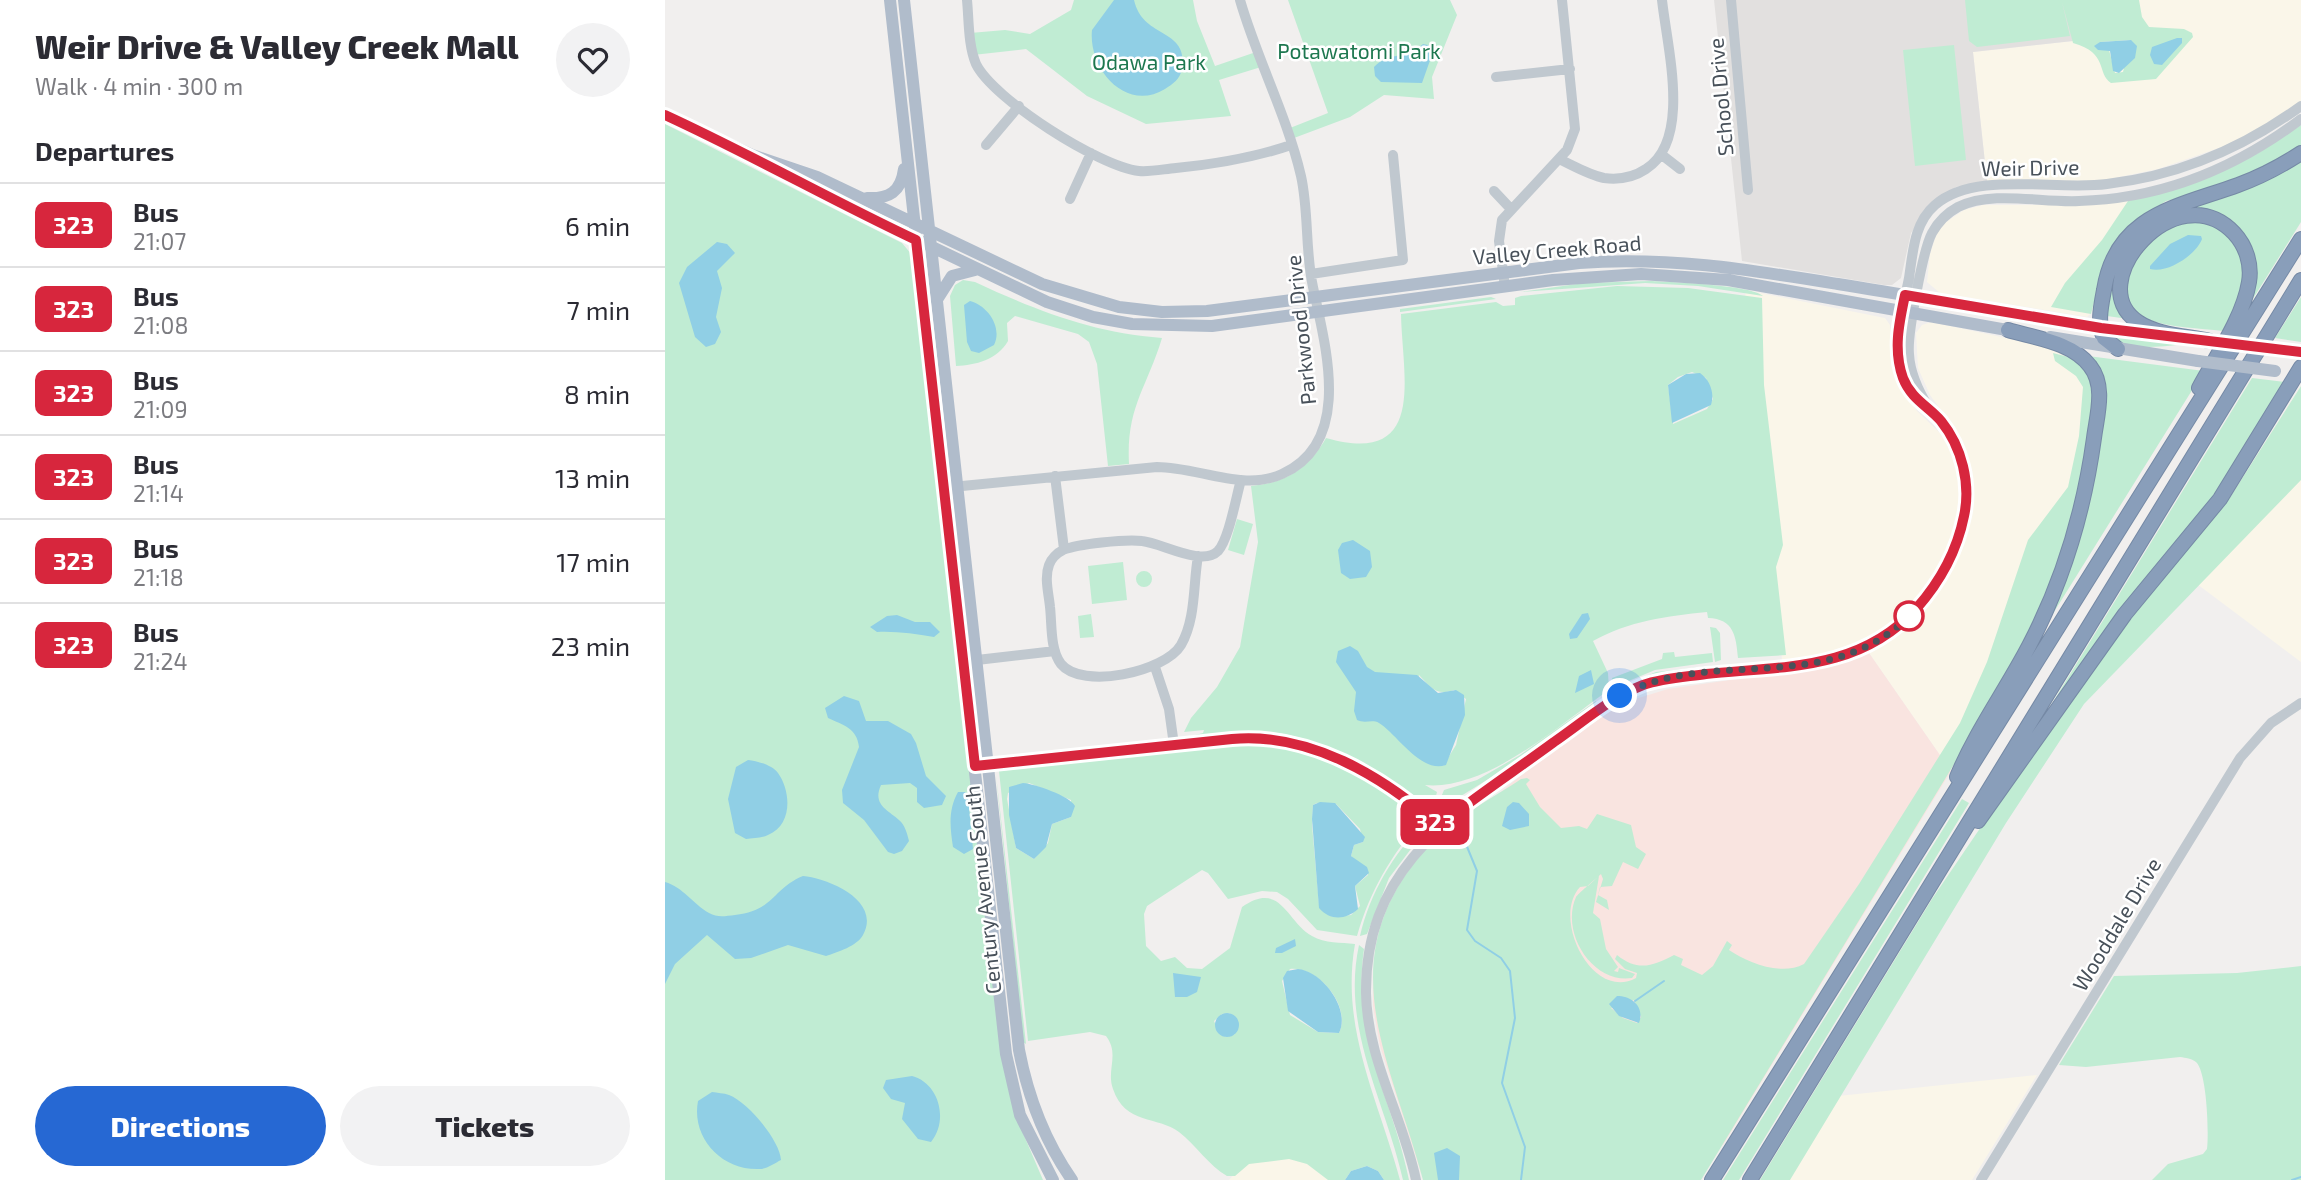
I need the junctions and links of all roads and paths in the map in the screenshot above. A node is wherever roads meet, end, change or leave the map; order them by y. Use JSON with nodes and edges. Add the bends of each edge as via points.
{"nodes":[{"id":1,"x":890,"y":0,"type":"edge"},
{"id":2,"x":904,"y":0,"type":"edge"},
{"id":3,"x":967,"y":0,"type":"edge"},
{"id":4,"x":1240,"y":0,"type":"edge"},
{"id":5,"x":1562,"y":0,"type":"edge"},
{"id":6,"x":1662,"y":0,"type":"edge"},
{"id":7,"x":1731,"y":0,"type":"edge"},
{"id":8,"x":1570,"y":69,"type":"junction"},
{"id":9,"x":1496,"y":77,"type":"dead end"},
{"id":10,"x":1019,"y":106,"type":"junction"},
{"id":11,"x":2301,"y":107,"type":"edge"},
{"id":12,"x":665,"y":115,"type":"edge"},
{"id":13,"x":2301,"y":119,"type":"edge"},
{"id":14,"x":986,"y":145,"type":"dead end"},
{"id":15,"x":1291,"y":145,"type":"junction"},
{"id":16,"x":906,"y":152,"type":"junction"},
{"id":17,"x":1091,"y":153,"type":"junction"},
{"id":18,"x":2301,"y":153,"type":"edge"},
{"id":19,"x":752,"y":155,"type":"junction"},
{"id":20,"x":1393,"y":155,"type":"dead end"},
{"id":21,"x":1662,"y":155,"type":"junction"},
{"id":22,"x":1559,"y":159,"type":"junction"},
{"id":23,"x":1680,"y":169,"type":"dead end"},
{"id":24,"x":1748,"y":190,"type":"dead end"},
{"id":25,"x":1494,"y":191,"type":"dead end"},
{"id":26,"x":863,"y":198,"type":"junction"},
{"id":27,"x":1070,"y":199,"type":"dead end"},
{"id":28,"x":1510,"y":208,"type":"junction"},
{"id":29,"x":914,"y":222,"type":"junction"},
{"id":30,"x":929,"y":229,"type":"junction"},
{"id":31,"x":2301,"y":239,"type":"edge"},
{"id":32,"x":916,"y":240,"type":"junction"},
{"id":33,"x":931,"y":247,"type":"junction"},
{"id":34,"x":980,"y":271,"type":"junction"},
{"id":35,"x":1503,"y":272,"type":"junction"},
{"id":36,"x":1311,"y":274,"type":"junction"},
{"id":37,"x":2301,"y":280,"type":"edge"},
{"id":38,"x":1505,"y":287,"type":"junction"},
{"id":39,"x":1911,"y":296,"type":"junction"},
{"id":40,"x":1315,"y":297,"type":"junction"},
{"id":41,"x":937,"y":302,"type":"junction"},
{"id":42,"x":1908,"y":311,"type":"junction"},
{"id":43,"x":1319,"y":312,"type":"junction"},
{"id":44,"x":2101,"y":328,"type":"junction"},
{"id":45,"x":2008,"y":330,"type":"junction"},
{"id":46,"x":2210,"y":341,"type":"junction"},
{"id":47,"x":2118,"y":349,"type":"junction"},
{"id":48,"x":2294,"y":351,"type":"edge"},
{"id":49,"x":2300,"y":372,"type":"edge"},
{"id":50,"x":1055,"y":476,"type":"junction"},
{"id":51,"x":1241,"y":480,"type":"junction"},
{"id":52,"x":959,"y":486,"type":"junction"},
{"id":53,"x":944,"y":487,"type":"junction"},
{"id":54,"x":2140,"y":499,"type":"junction"},
{"id":55,"x":1064,"y":549,"type":"junction"},
{"id":56,"x":1198,"y":556,"type":"junction"},
{"id":57,"x":1055,"y":651,"type":"junction"},
{"id":58,"x":977,"y":660,"type":"junction"},
{"id":59,"x":1155,"y":667,"type":"junction"},
{"id":60,"x":2301,"y":703,"type":"edge"},
{"id":61,"x":1174,"y":745,"type":"junction"},
{"id":62,"x":982,"y":766,"type":"junction"},
{"id":63,"x":1939,"y":818,"type":"junction"},
{"id":64,"x":1439,"y":826,"type":"junction"},
{"id":65,"x":1954,"y":843,"type":"junction"},
{"id":66,"x":1053,"y":1180,"type":"edge"},
{"id":67,"x":1072,"y":1180,"type":"edge"},
{"id":68,"x":1416,"y":1180,"type":"edge"},
{"id":69,"x":1712,"y":1180,"type":"edge"},
{"id":70,"x":1749,"y":1180,"type":"edge"},
{"id":71,"x":1980,"y":1180,"type":"edge"}],
"edges":[{"from":1,"to":16,"type":"main road","name":"Century Avenue South"},
{"from":2,"to":30,"type":"main road","name":"Century Avenue South"},
{"from":3,"to":10,"type":"street","via":[[977,65]]},
{"from":4,"to":15,"type":"street","name":"Parkwood Drive"},
{"from":5,"to":8,"type":"street"},
{"from":6,"to":21,"type":"street","via":[[1674,116]]},
{"from":7,"to":24,"type":"street","name":"School Drive"},
{"from":8,"to":9,"type":"street"},
{"from":8,"to":22,"type":"street","via":[[1575,129]]},
{"from":10,"to":14,"type":"street"},
{"from":10,"to":17,"type":"street","via":[[1051,132]]},
{"from":11,"to":39,"type":"street","name":"Weir Drive","via":[[2230,150],[2156,175],[2088,186],[1975,187],[1950,195],[1936,204],[1919,226]]},
{"from":12,"to":19,"type":"main road"},
{"from":13,"to":39,"type":"street","name":"Weir Drive","via":[[2236,162],[2178,185],[2094,201],[1990,199],[1956,208],[1931,234]]},
{"from":15,"to":17,"type":"street","via":[[1237,161],[1144,171]]},
{"from":15,"to":36,"type":"street","name":"Parkwood Drive","via":[[1304,194]]},
{"from":16,"to":26,"type":"main road","via":[[898,189],[882,199]]},
{"from":16,"to":29,"type":"main road","name":"Century Avenue South"},
{"from":17,"to":27,"type":"street"},
{"from":18,"to":44,"type":"highway","via":[[2256,178],[2169,208],[2140,225],[2110,267]]},
{"from":19,"to":26,"type":"main road","name":"Valley Creek Road"},
{"from":19,"to":32,"type":"main road","name":"Valley Creek Road"},
{"from":20,"to":36,"type":"street","via":[[1402,260]]},
{"from":21,"to":22,"type":"street","via":[[1643,171],[1614,179]]},
{"from":21,"to":23,"type":"street"},
{"from":22,"to":28,"type":"street"},
{"from":25,"to":28,"type":"street"},
{"from":26,"to":29,"type":"main road","name":"Valley Creek Road"},
{"from":28,"to":35,"type":"street","via":[[1499,232]]},
{"from":29,"to":30,"type":"main road","name":"Valley Creek Road"},
{"from":29,"to":32,"type":"main road","name":"Century Avenue South"},
{"from":30,"to":33,"type":"main road","name":"Century Avenue South"},
{"from":30,"to":40,"type":"main road","name":"Valley Creek Road","via":[[1042,284],[1119,307],[1190,312]]},
{"from":31,"to":54,"type":"highway"},
{"from":32,"to":33,"type":"main road","name":"Valley Creek Road"},
{"from":32,"to":53,"type":"main road","name":"Century Avenue South"},
{"from":33,"to":34,"type":"main road","name":"Valley Creek Road"},
{"from":33,"to":41,"type":"main road","name":"Century Avenue South"},
{"from":34,"to":41,"type":"main road","via":[[954,274],[945,282]]},
{"from":34,"to":43,"type":"main road","name":"Valley Creek Road","via":[[1062,308],[1132,324],[1204,326]]},
{"from":35,"to":38,"type":"street"},
{"from":35,"to":39,"type":"main road","name":"Valley Creek Road","via":[[1604,261],[1679,261]]},
{"from":35,"to":40,"type":"main road","name":"Valley Creek Road"},
{"from":36,"to":40,"type":"street","name":"Parkwood Drive"},
{"from":37,"to":65,"type":"highway"},
{"from":38,"to":42,"type":"main road","name":"Valley Creek Road","via":[[1593,276],[1664,274],[1728,280]]},
{"from":38,"to":43,"type":"main road","name":"Valley Creek Road"},
{"from":39,"to":42,"type":"street","name":"Weir Drive"},
{"from":39,"to":44,"type":"main road","name":"Valley Creek Road"},
{"from":40,"to":43,"type":"street","name":"Parkwood Drive"},
{"from":41,"to":52,"type":"main road","name":"Century Avenue South"},
{"from":42,"to":45,"type":"main road","name":"Valley Creek Road"},
{"from":42,"to":64,"type":"street","name":"Weir Drive","via":[[1897,341],[1901,370],[1912,395],[1947,430],[1960,456],[1966,486],[1955,547],[1924,600],[1896,629],[1839,658],[1669,678],[1635,689]]},
{"from":43,"to":51,"type":"street","name":"Parkwood Drive","via":[[1329,400],[1323,432],[1310,454],[1293,469],[1267,480]]},
{"from":44,"to":46,"type":"main road","name":"Valley Creek Road"},
{"from":44,"to":47,"type":"highway","via":[[2106,341]]},
{"from":45,"to":47,"type":"main road","name":"Valley Creek Road"},
{"from":45,"to":63,"type":"highway","via":[[2068,349],[2091,368],[2099,398],[2091,460],[2075,532],[2054,594],[2013,676],[1967,752]]},
{"from":46,"to":48,"type":"main road","name":"Valley Creek Road","bridge":true},
{"from":46,"to":54,"type":"highway","via":[[2148,328],[2129,314],[2121,298],[2122,275],[2137,246],[2157,227],[2182,216],[2211,218],[2232,231],[2246,251],[2250,278],[2232,325]]},
{"from":47,"to":49,"type":"main road","name":"Valley Creek Road","bridge":true},
{"from":49,"to":65,"type":"highway","via":[[2216,505],[2125,614],[1981,819]]},
{"from":50,"to":51,"type":"street","name":"Parkwood Drive","via":[[1164,467]]},
{"from":50,"to":52,"type":"street","name":"Parkwood Drive"},
{"from":50,"to":55,"type":"street"},
{"from":51,"to":56,"type":"street","via":[[1221,547],[1211,556]]},
{"from":52,"to":53,"type":"street","name":"Parkwood Drive"},
{"from":52,"to":58,"type":"main road","name":"Century Avenue South"},
{"from":53,"to":62,"type":"main road","name":"Century Avenue South"},
{"from":54,"to":63,"type":"highway"},
{"from":55,"to":56,"type":"street","via":[[1139,541]]},
{"from":55,"to":57,"type":"street","via":[[1052,559],[1047,572]]},
{"from":56,"to":59,"type":"street","via":[[1185,635],[1174,653]]},
{"from":57,"to":58,"type":"street"},
{"from":57,"to":59,"type":"street","via":[[1063,667],[1084,676]]},
{"from":58,"to":62,"type":"main road","name":"Century Avenue South"},
{"from":59,"to":61,"type":"street","via":[[1169,709]]},
{"from":60,"to":71,"type":"street","name":"Wooddale Drive","via":[[2271,723],[2240,758]]},
{"from":61,"to":62,"type":"street"},
{"from":61,"to":64,"type":"street","via":[[1257,737],[1304,746],[1387,785]]},
{"from":62,"to":66,"type":"main road","name":"Century Avenue South","via":[[1009,1072],[1026,1129]]},
{"from":62,"to":67,"type":"main road","name":"Century Avenue South","via":[[1023,1067],[1041,1125]]},
{"from":63,"to":69,"type":"highway"},
{"from":64,"to":68,"type":"street","name":"Weir Drive","via":[[1413,854],[1388,895],[1374,929],[1367,977],[1372,1041]]},
{"from":65,"to":70,"type":"highway"}]}
